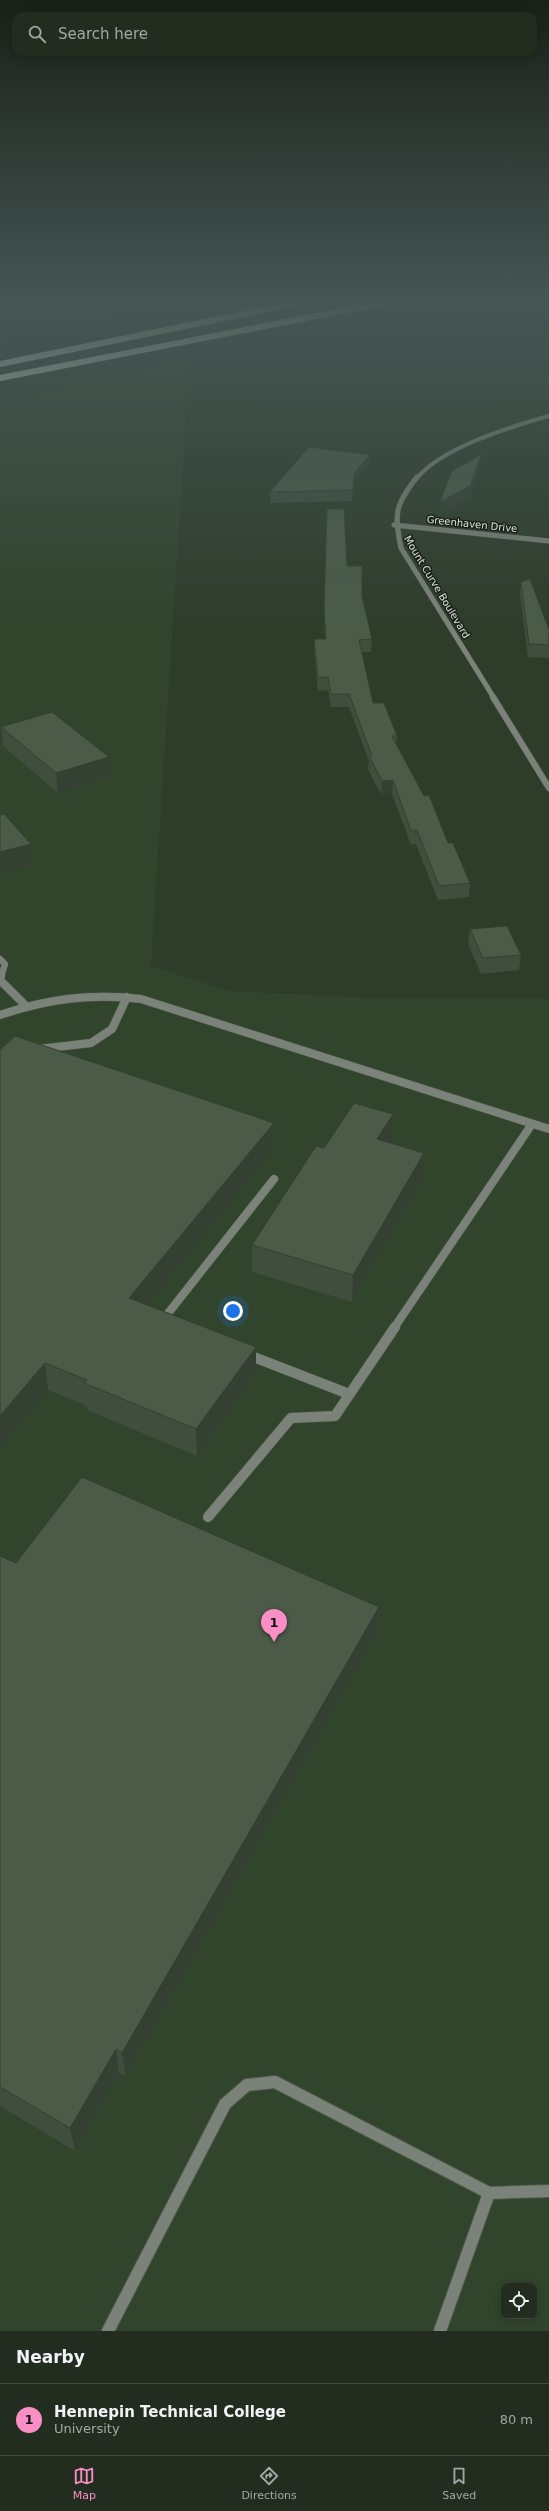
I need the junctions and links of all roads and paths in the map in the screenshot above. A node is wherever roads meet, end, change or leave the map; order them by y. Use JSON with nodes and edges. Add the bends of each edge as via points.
{"nodes":[{"id":1,"x":549,"y":416,"type":"edge"},
{"id":2,"x":394,"y":526,"type":"junction"},
{"id":3,"x":549,"y":541,"type":"edge"},
{"id":4,"x":549,"y":788,"type":"edge"},
{"id":5,"x":0,"y":959,"type":"edge"},
{"id":6,"x":2,"y":985,"type":"edge"},
{"id":7,"x":127,"y":997,"type":"junction"},
{"id":8,"x":26,"y":1006,"type":"junction"},
{"id":9,"x":0,"y":1015,"type":"edge"},
{"id":10,"x":28,"y":1050,"type":"edge"},
{"id":11,"x":532,"y":1124,"type":"junction"},
{"id":12,"x":549,"y":1129,"type":"edge"},
{"id":13,"x":274,"y":1179,"type":"dead end"},
{"id":14,"x":168,"y":1323,"type":"edge"},
{"id":15,"x":234,"y":1349,"type":"edge"},
{"id":16,"x":349,"y":1394,"type":"junction"},
{"id":17,"x":208,"y":1517,"type":"dead end"},
{"id":18,"x":549,"y":2191,"type":"edge"},
{"id":19,"x":489,"y":2193,"type":"junction"},
{"id":20,"x":108,"y":2331,"type":"edge"},
{"id":21,"x":440,"y":2331,"type":"edge"}],
"edges":[{"from":1,"to":2,"type":"street","name":"Mount Curve Boulevard","via":[[485,438],[432,464],[407,487],[398,502]]},
{"from":2,"to":3,"type":"street","name":"Greenhaven Drive"},
{"from":2,"to":4,"type":"street","name":"Mount Curve Boulevard","via":[[401,548]]},
{"from":5,"to":6,"type":"street","via":[[5,964],[0,980]]},
{"from":6,"to":8,"type":"street"},
{"from":7,"to":8,"type":"street","via":[[90,994]]},
{"from":7,"to":10,"type":"street","via":[[112,1029],[91,1043]]},
{"from":7,"to":11,"type":"street","via":[[165,1006]]},
{"from":8,"to":9,"type":"street"},
{"from":11,"to":12,"type":"street"},
{"from":11,"to":16,"type":"street"},
{"from":13,"to":14,"type":"street","via":[[161,1320]]},
{"from":15,"to":16,"type":"street"},
{"from":16,"to":17,"type":"street","via":[[335,1416],[291,1418]]},
{"from":18,"to":19,"type":"street"},
{"from":19,"to":20,"type":"street","via":[[275,2082],[247,2085],[225,2104]]},
{"from":19,"to":21,"type":"street"}]}
